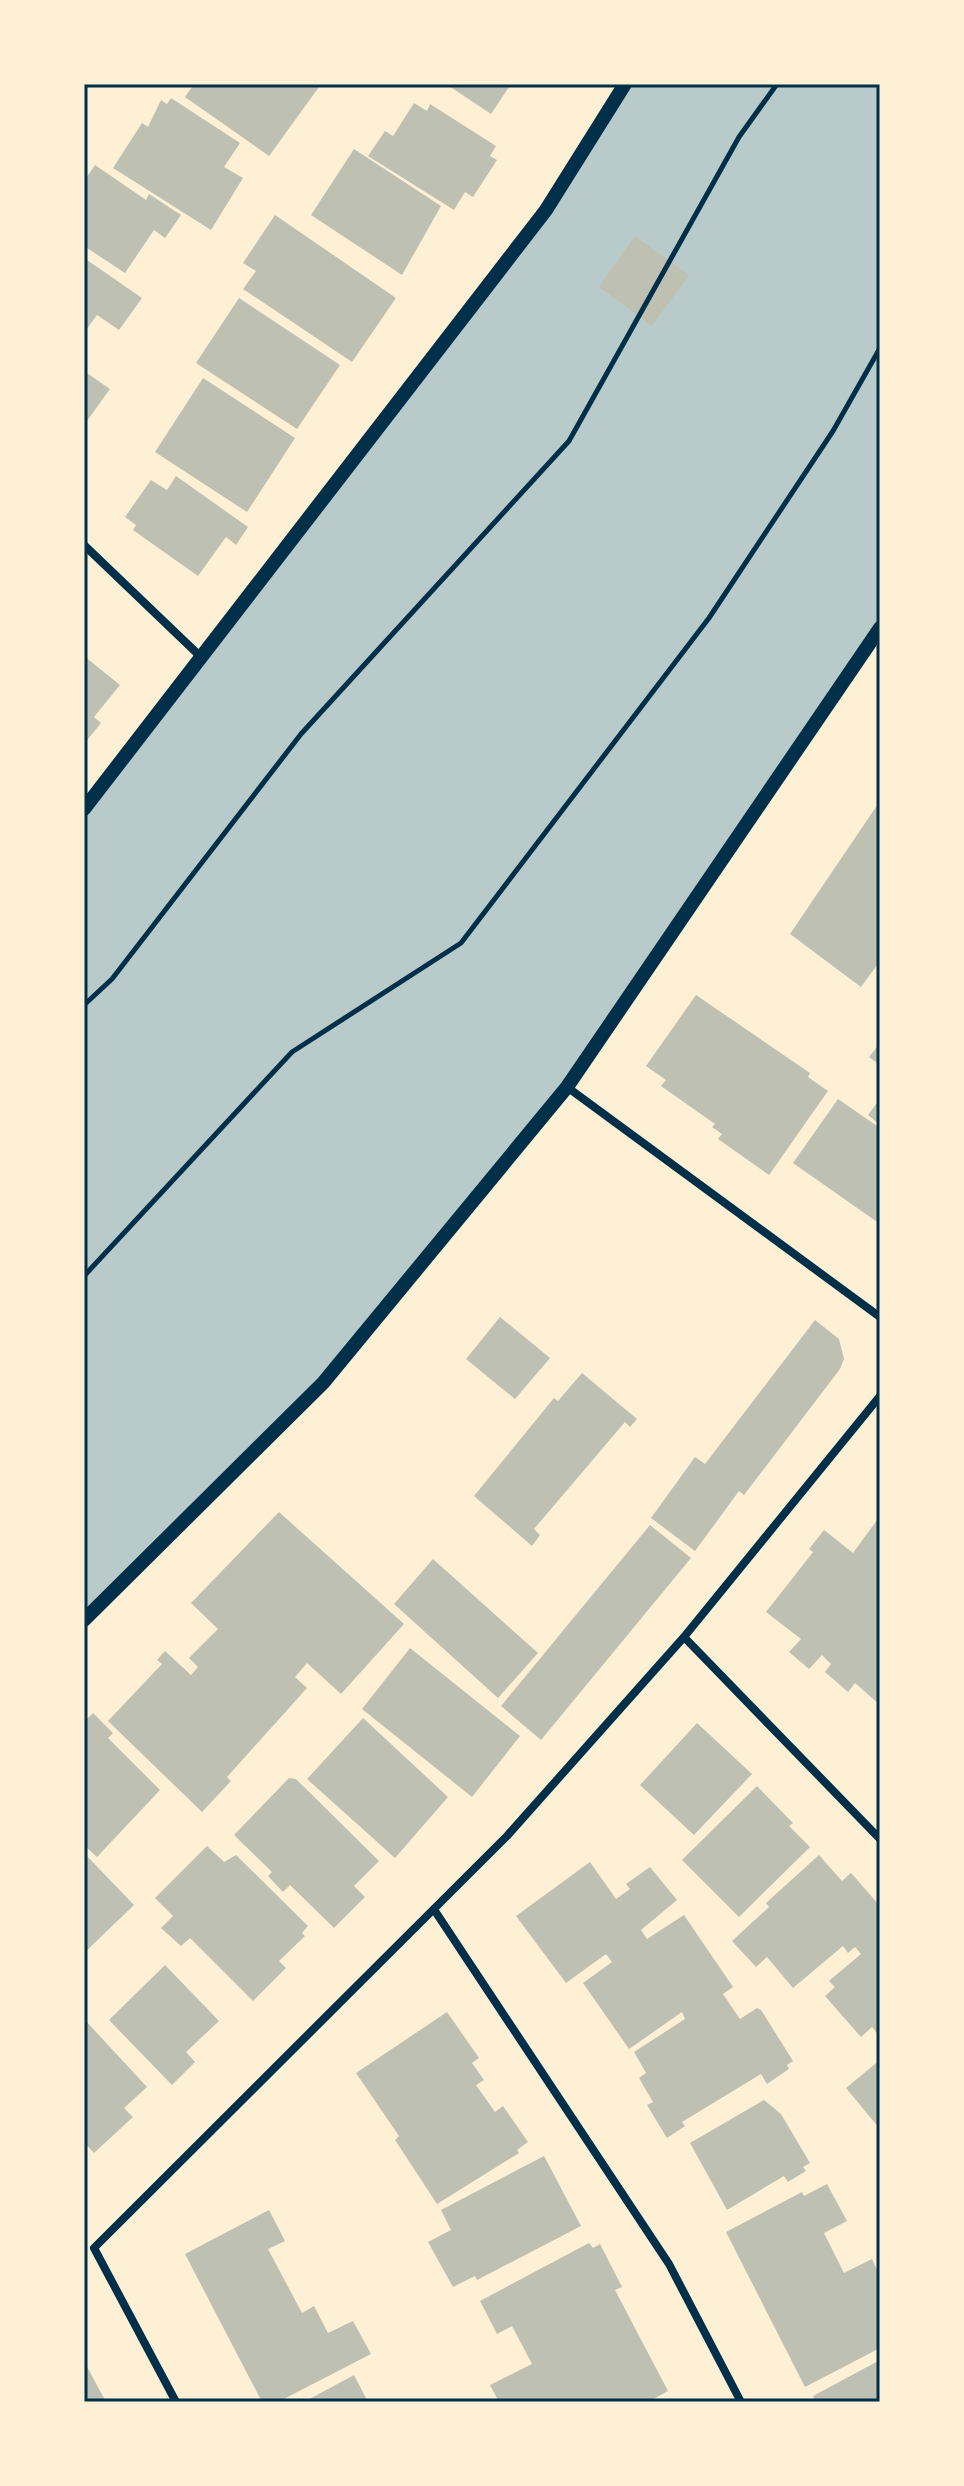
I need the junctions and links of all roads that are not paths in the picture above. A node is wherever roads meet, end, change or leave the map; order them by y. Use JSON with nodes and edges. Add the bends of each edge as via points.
{"nodes":[{"id":1,"x":625,"y":84,"type":"edge"},
{"id":2,"x":84,"y":545,"type":"edge"},
{"id":3,"x":880,"y":628,"type":"edge"},
{"id":4,"x":203,"y":659,"type":"junction"},
{"id":5,"x":84,"y":809,"type":"edge"},
{"id":6,"x":567,"y":1087,"type":"junction"},
{"id":7,"x":880,"y":1317,"type":"edge"},
{"id":8,"x":880,"y":1396,"type":"edge"},
{"id":9,"x":84,"y":1620,"type":"edge"},
{"id":10,"x":684,"y":1637,"type":"junction"},
{"id":11,"x":880,"y":1839,"type":"edge"},
{"id":12,"x":435,"y":1911,"type":"junction"},
{"id":13,"x":176,"y":2402,"type":"edge"},
{"id":14,"x":741,"y":2402,"type":"edge"}],
"edges":[{"from":1,"to":4,"type":"street","via":[[546,210]]},
{"from":2,"to":4,"type":"street"},
{"from":3,"to":6,"type":"street"},
{"from":4,"to":5,"type":"street"},
{"from":6,"to":7,"type":"street"},
{"from":6,"to":9,"type":"street","via":[[323,1383]]},
{"from":8,"to":10,"type":"street"},
{"from":10,"to":11,"type":"street"},
{"from":10,"to":12,"type":"street"},
{"from":12,"to":13,"type":"street","via":[[94,2248]]},
{"from":12,"to":14,"type":"street","via":[[669,2264]]}]}
